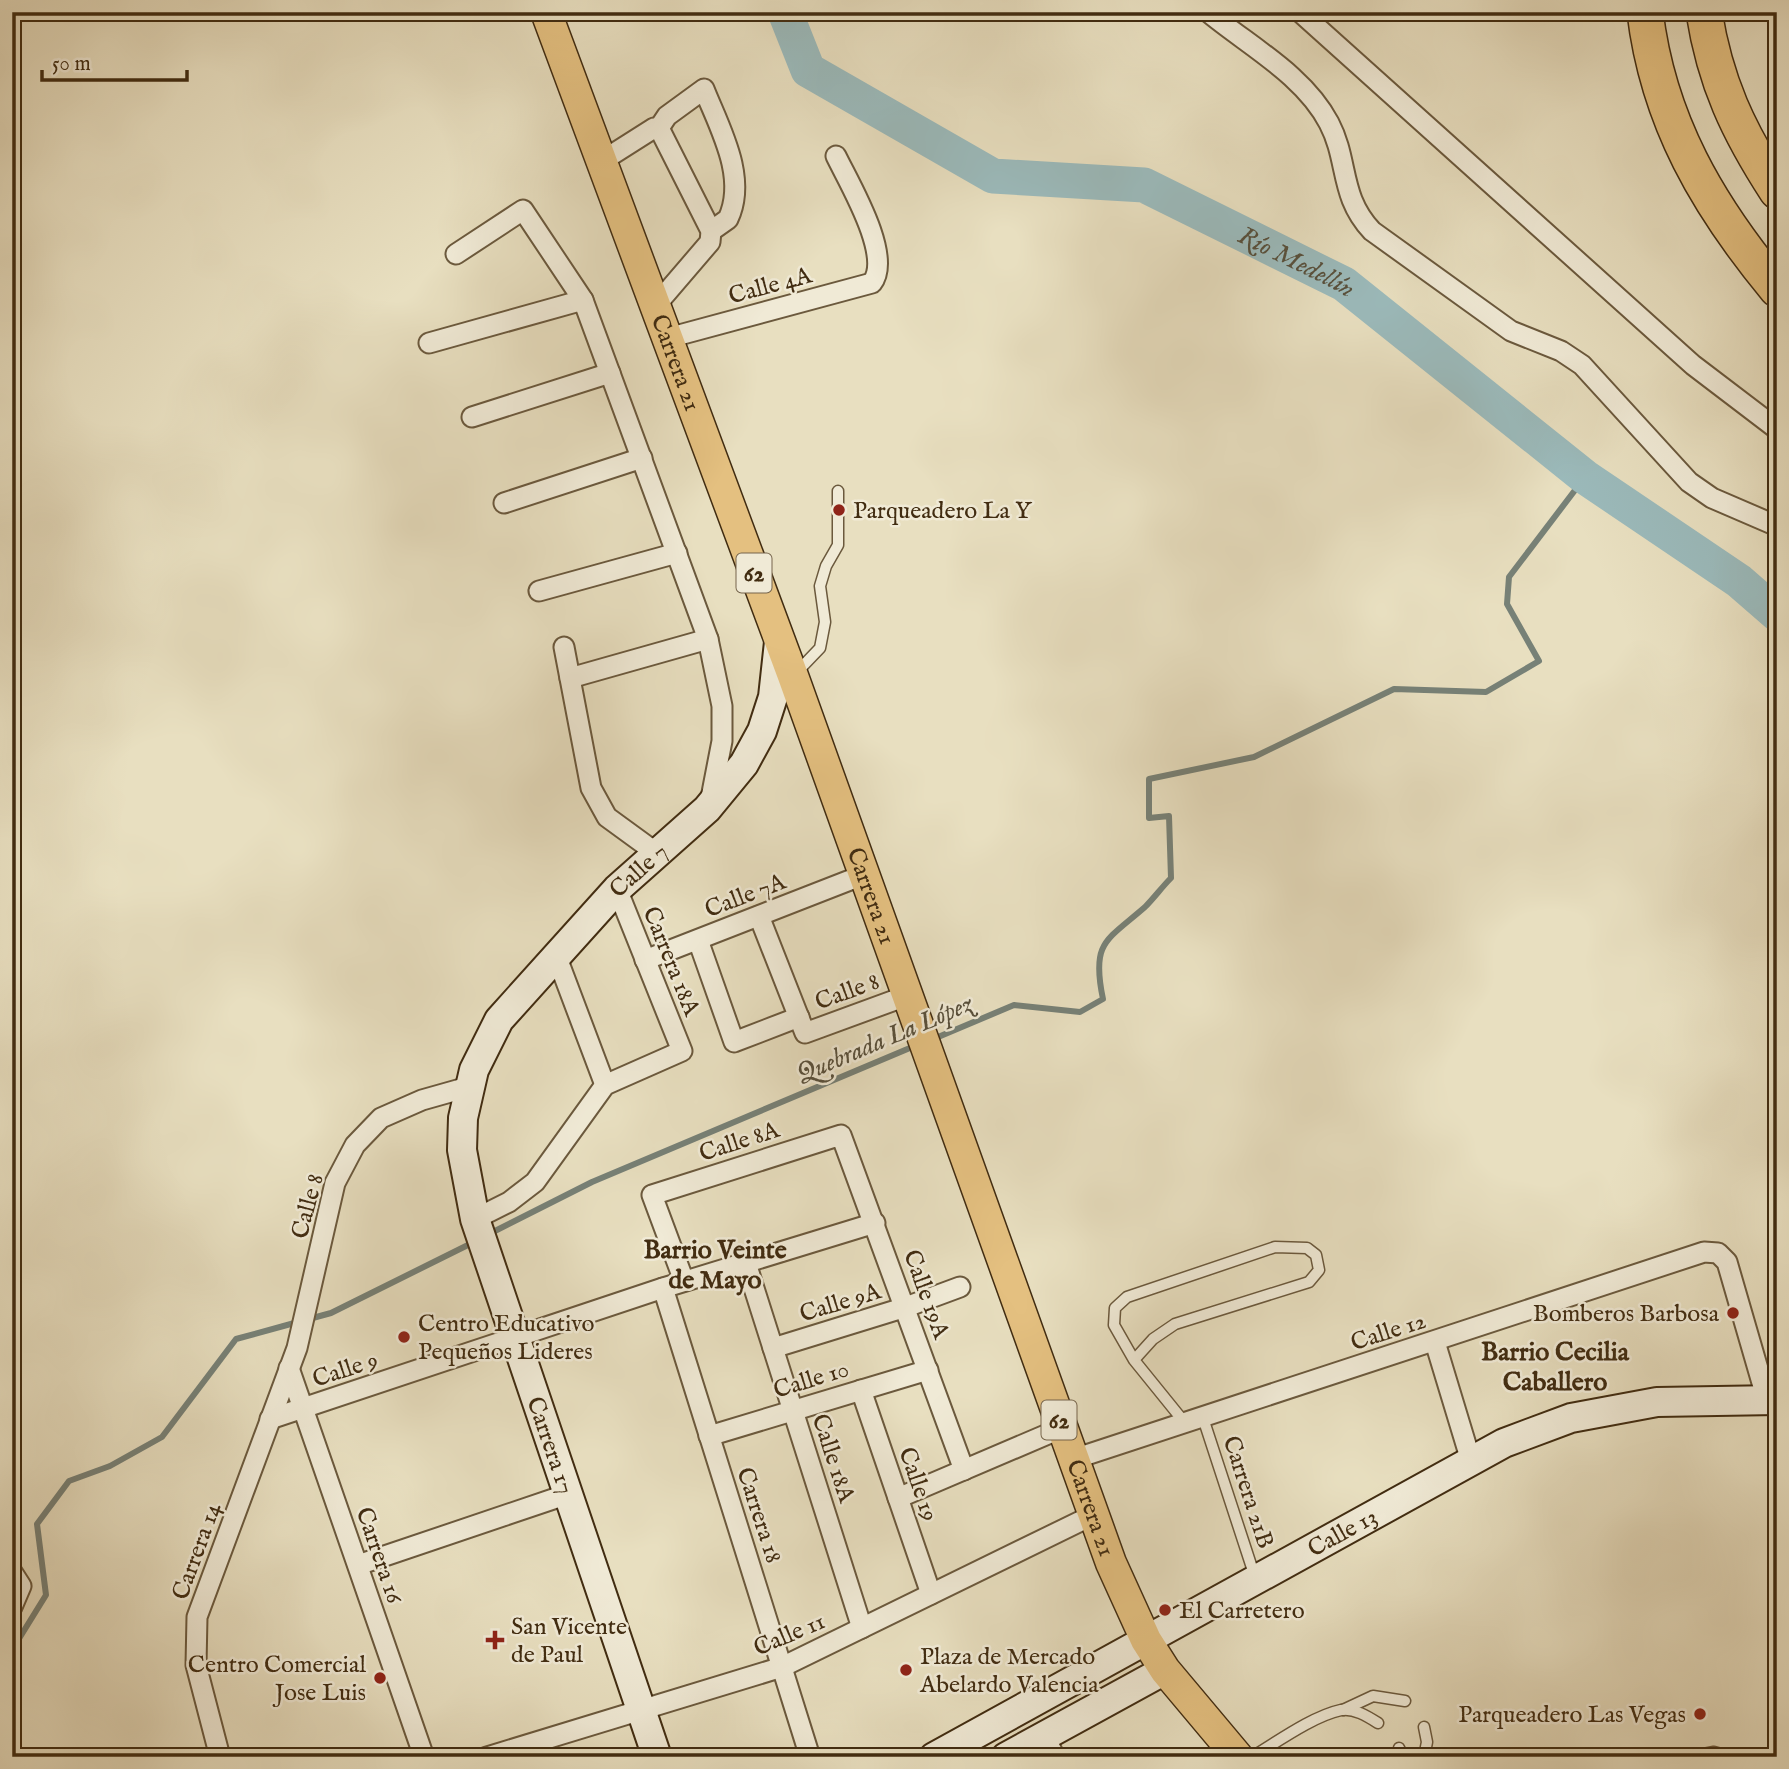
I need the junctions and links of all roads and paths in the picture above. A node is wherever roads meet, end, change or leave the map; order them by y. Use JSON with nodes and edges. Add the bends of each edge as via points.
{"nodes":[{"id":1,"x":546,"y":12,"type":"edge"},
{"id":2,"x":1208,"y":12,"type":"edge"},
{"id":3,"x":1300,"y":12,"type":"edge"},
{"id":4,"x":1645,"y":12,"type":"edge"},
{"id":5,"x":1703,"y":12,"type":"edge"},
{"id":6,"x":659,"y":128,"type":"junction"},
{"id":7,"x":836,"y":156,"type":"dead end"},
{"id":8,"x":602,"y":160,"type":"junction"},
{"id":9,"x":1777,"y":191,"type":"edge"},
{"id":10,"x":711,"y":231,"type":"junction"},
{"id":11,"x":456,"y":254,"type":"dead end"},
{"id":12,"x":1777,"y":289,"type":"edge"},
{"id":13,"x":583,"y":300,"type":"junction"},
{"id":14,"x":656,"y":304,"type":"junction"},
{"id":15,"x":668,"y":338,"type":"junction"},
{"id":16,"x":429,"y":343,"type":"dead end"},
{"id":17,"x":610,"y":373,"type":"junction"},
{"id":18,"x":472,"y":417,"type":"dead end"},
{"id":19,"x":1777,"y":429,"type":"edge"},
{"id":20,"x":642,"y":458,"type":"junction"},
{"id":21,"x":838,"y":491,"type":"dead end"},
{"id":22,"x":504,"y":503,"type":"dead end"},
{"id":23,"x":1777,"y":526,"type":"edge"},
{"id":24,"x":677,"y":553,"type":"junction"},
{"id":25,"x":539,"y":591,"type":"dead end"},
{"id":26,"x":708,"y":639,"type":"junction"},
{"id":27,"x":779,"y":642,"type":"junction"},
{"id":28,"x":564,"y":647,"type":"dead end"},
{"id":29,"x":793,"y":676,"type":"junction"},
{"id":30,"x":570,"y":678,"type":"junction"},
{"id":31,"x":707,"y":809,"type":"junction"},
{"id":32,"x":655,"y":852,"type":"junction"},
{"id":33,"x":863,"y":875,"type":"junction"},
{"id":34,"x":617,"y":889,"type":"junction"},
{"id":35,"x":759,"y":916,"type":"junction"},
{"id":36,"x":698,"y":940,"type":"junction"},
{"id":37,"x":556,"y":955,"type":"junction"},
{"id":38,"x":645,"y":960,"type":"junction"},
{"id":39,"x":906,"y":996,"type":"junction"},
{"id":40,"x":802,"y":1025,"type":"junction"},
{"id":41,"x":605,"y":1084,"type":"junction"},
{"id":42,"x":468,"y":1087,"type":"junction"},
{"id":43,"x":841,"y":1135,"type":"joint"},
{"id":44,"x":875,"y":1223,"type":"junction"},
{"id":45,"x":479,"y":1232,"type":"junction"},
{"id":46,"x":746,"y":1263,"type":"junction"},
{"id":47,"x":684,"y":1281,"type":"junction"},
{"id":48,"x":960,"y":1287,"type":"dead end"},
{"id":49,"x":663,"y":1288,"type":"junction"},
{"id":50,"x":906,"y":1307,"type":"junction"},
{"id":51,"x":515,"y":1338,"type":"junction"},
{"id":52,"x":1435,"y":1342,"type":"junction"},
{"id":53,"x":773,"y":1348,"type":"junction"},
{"id":54,"x":1134,"y":1360,"type":"junction"},
{"id":55,"x":289,"y":1368,"type":"junction"},
{"id":56,"x":928,"y":1370,"type":"junction"},
{"id":57,"x":861,"y":1390,"type":"junction"},
{"id":58,"x":1772,"y":1400,"type":"edge"},
{"id":59,"x":303,"y":1409,"type":"junction"},
{"id":60,"x":793,"y":1410,"type":"junction"},
{"id":61,"x":270,"y":1419,"type":"junction"},
{"id":62,"x":1194,"y":1421,"type":"junction"},
{"id":63,"x":1062,"y":1428,"type":"junction"},
{"id":64,"x":709,"y":1436,"type":"junction"},
{"id":65,"x":1074,"y":1460,"type":"junction"},
{"id":66,"x":1471,"y":1461,"type":"junction"},
{"id":67,"x":964,"y":1471,"type":"junction"},
{"id":68,"x":568,"y":1494,"type":"junction"},
{"id":69,"x":898,"y":1498,"type":"junction"},
{"id":70,"x":1093,"y":1515,"type":"junction"},
{"id":71,"x":358,"y":1565,"type":"junction"},
{"id":72,"x":12,"y":1572,"type":"edge"},
{"id":73,"x":1256,"y":1579,"type":"junction"},
{"id":74,"x":931,"y":1594,"type":"junction"},
{"id":75,"x":16,"y":1599,"type":"edge"},
{"id":76,"x":862,"y":1628,"type":"junction"},
{"id":77,"x":1146,"y":1640,"type":"junction"},
{"id":78,"x":782,"y":1667,"type":"junction"},
{"id":79,"x":1165,"y":1670,"type":"junction"},
{"id":80,"x":1405,"y":1701,"type":"dead end"},
{"id":81,"x":1343,"y":1710,"type":"junction"},
{"id":82,"x":641,"y":1711,"type":"junction"},
{"id":83,"x":1377,"y":1723,"type":"dead end"},
{"id":84,"x":1424,"y":1727,"type":"dead end"},
{"id":85,"x":1049,"y":1746,"type":"edge"},
{"id":86,"x":220,"y":1757,"type":"edge"},
{"id":87,"x":425,"y":1757,"type":"edge"},
{"id":88,"x":487,"y":1757,"type":"edge"},
{"id":89,"x":657,"y":1757,"type":"edge"},
{"id":90,"x":810,"y":1757,"type":"edge"},
{"id":91,"x":934,"y":1757,"type":"edge"},
{"id":92,"x":1006,"y":1757,"type":"edge"},
{"id":93,"x":1238,"y":1757,"type":"edge"},
{"id":94,"x":1252,"y":1757,"type":"edge"},
{"id":95,"x":1424,"y":1757,"type":"edge"},
{"id":96,"x":1688,"y":1757,"type":"edge"},
{"id":97,"x":1732,"y":1757,"type":"edge"}],
"edges":[{"from":1,"to":8,"type":"main road","name":"Carrera 21","number":"62"},
{"from":2,"to":23,"type":"street","via":[[1320,105],[1332,127],[1357,215],[1372,231],[1511,331],[1561,351],[1582,365],[1689,482],[1712,498]]},
{"from":3,"to":19,"type":"street","via":[[1693,365]]},
{"from":4,"to":12,"type":"highway","via":[[1664,94],[1685,155],[1723,222]]},
{"from":5,"to":9,"type":"highway","via":[[1727,103]]},
{"from":6,"to":8,"type":"street"},
{"from":6,"to":10,"type":"street"},
{"from":6,"to":10,"type":"street","via":[[667,116],[704,89],[731,155],[733,188],[728,219]]},
{"from":7,"to":15,"type":"street","name":"Calle 4A","via":[[874,235],[878,271],[872,283]]},
{"from":8,"to":14,"type":"main road","name":"Carrera 21","number":"62"},
{"from":10,"to":14,"type":"street","via":[[710,242]]},
{"from":11,"to":13,"type":"street","via":[[523,210]]},
{"from":13,"to":16,"type":"street"},
{"from":13,"to":17,"type":"street"},
{"from":14,"to":15,"type":"main road","name":"Carrera 21","number":"62"},
{"from":15,"to":27,"type":"main road","name":"Carrera 21","number":"62"},
{"from":17,"to":18,"type":"street"},
{"from":17,"to":20,"type":"street"},
{"from":20,"to":22,"type":"street"},
{"from":20,"to":24,"type":"street"},
{"from":21,"to":29,"type":"lane","via":[[838,545],[820,586],[825,622],[820,648]]},
{"from":24,"to":25,"type":"street"},
{"from":24,"to":26,"type":"street"},
{"from":26,"to":30,"type":"street"},
{"from":26,"to":31,"type":"street","via":[[722,717],[717,775]]},
{"from":27,"to":29,"type":"main road","name":"Carrera 21","number":"62"},
{"from":27,"to":31,"type":"street","name":"Calle 7","via":[[773,697],[762,731],[744,764]]},
{"from":28,"to":30,"type":"street"},
{"from":29,"to":33,"type":"main road","name":"Carrera 21","number":"62"},
{"from":30,"to":32,"type":"street","via":[[591,788],[607,817]]},
{"from":31,"to":32,"type":"street","name":"Calle 7"},
{"from":32,"to":34,"type":"street","name":"Calle 7"},
{"from":33,"to":35,"type":"street","name":"Calle 7A"},
{"from":33,"to":39,"type":"main road","name":"Carrera 21","number":"62"},
{"from":34,"to":37,"type":"street","name":"Calle 7"},
{"from":34,"to":38,"type":"street","name":"Carrera 18A"},
{"from":35,"to":36,"type":"street","name":"Calle 7A"},
{"from":35,"to":40,"type":"street"},
{"from":36,"to":38,"type":"street","name":"Calle 7A"},
{"from":36,"to":40,"type":"street","name":"Calle 8","via":[[734,1042]]},
{"from":37,"to":41,"type":"street"},
{"from":37,"to":42,"type":"street","name":"Calle 7","via":[[499,1020]]},
{"from":38,"to":41,"type":"street","name":"Carrera 18A","via":[[682,1051]]},
{"from":39,"to":40,"type":"street","name":"Calle 8"},
{"from":39,"to":63,"type":"main road","name":"Carrera 21","number":"62"},
{"from":41,"to":45,"type":"street","via":[[534,1182]]},
{"from":42,"to":45,"type":"street","name":"Carrera 17","via":[[462,1150]]},
{"from":42,"to":55,"type":"street","name":"Calle 8","via":[[381,1118],[355,1145],[335,1183]]},
{"from":43,"to":44,"type":"street","name":"Calle 19A"},
{"from":43,"to":47,"type":"street","name":"Calle 8A","via":[[652,1195]]},
{"from":44,"to":46,"type":"street","name":"Calle 9"},
{"from":44,"to":50,"type":"street","name":"Calle 19A"},
{"from":45,"to":51,"type":"street","name":"Carrera 17"},
{"from":46,"to":47,"type":"street","name":"Calle 9"},
{"from":46,"to":53,"type":"street","name":"Calle 18A"},
{"from":47,"to":49,"type":"street","name":"Calle 9"},
{"from":48,"to":50,"type":"street","name":"Calle 9A"},
{"from":49,"to":51,"type":"street","name":"Calle 9"},
{"from":49,"to":64,"type":"street","name":"Carrera 18"},
{"from":50,"to":53,"type":"street","name":"Calle 9A"},
{"from":50,"to":56,"type":"street","name":"Calle 19A"},
{"from":51,"to":59,"type":"street","name":"Calle 9"},
{"from":51,"to":68,"type":"street","name":"Carrera 17"},
{"from":52,"to":58,"type":"street","name":"Calle 12","via":[[1704,1252],[1718,1253],[1727,1262]]},
{"from":52,"to":62,"type":"street","name":"Calle 12"},
{"from":52,"to":66,"type":"street"},
{"from":53,"to":60,"type":"street","name":"Calle 18A"},
{"from":54,"to":54,"type":"lane","via":[[1114,1325],[1115,1308],[1127,1297],[1275,1247],[1307,1248],[1316,1255],[1319,1270],[1309,1282],[1175,1324]]},
{"from":54,"to":62,"type":"lane"},
{"from":55,"to":59,"type":"street","name":"Carrera 16"},
{"from":55,"to":61,"type":"street","name":"Carrera 14"},
{"from":56,"to":57,"type":"street","name":"Calle 10"},
{"from":56,"to":67,"type":"street","name":"Calle 19A"},
{"from":57,"to":60,"type":"street","name":"Calle 10"},
{"from":57,"to":69,"type":"street","name":"Calle 19"},
{"from":58,"to":66,"type":"street","name":"Calle 13","via":[[1657,1402],[1571,1418],[1504,1443]]},
{"from":59,"to":61,"type":"street","name":"Calle 9"},
{"from":59,"to":71,"type":"street","name":"Carrera 16"},
{"from":60,"to":64,"type":"street","name":"Calle 10"},
{"from":60,"to":76,"type":"street","name":"Calle 18A"},
{"from":61,"to":86,"type":"street","name":"Carrera 14","via":[[197,1617],[196,1665]]},
{"from":62,"to":65,"type":"street","name":"Calle 12"},
{"from":62,"to":73,"type":"lane","name":"Carrera 21B"},
{"from":63,"to":65,"type":"main road","name":"Carrera 21","number":"62"},
{"from":63,"to":67,"type":"street"},
{"from":64,"to":78,"type":"street","name":"Carrera 18"},
{"from":65,"to":70,"type":"main road","name":"Carrera 21","number":"62"},
{"from":66,"to":73,"type":"street","name":"Calle 13"},
{"from":67,"to":69,"type":"street"},
{"from":68,"to":71,"type":"street"},
{"from":68,"to":82,"type":"street","name":"Carrera 17"},
{"from":69,"to":74,"type":"street","name":"Calle 19"},
{"from":70,"to":74,"type":"street","name":"Calle 11"},
{"from":70,"to":77,"type":"main road","name":"Carrera 21","number":"62"},
{"from":71,"to":87,"type":"street","name":"Carrera 16"},
{"from":72,"to":75,"type":"street"},
{"from":73,"to":77,"type":"street","name":"Calle 13"},
{"from":74,"to":76,"type":"street","name":"Calle 11"},
{"from":76,"to":78,"type":"street","name":"Calle 11"},
{"from":77,"to":79,"type":"main road","name":"Carrera 21","number":"62"},
{"from":77,"to":91,"type":"street","name":"Calle 13"},
{"from":78,"to":82,"type":"street","name":"Calle 11"},
{"from":78,"to":90,"type":"street","name":"Carrera 18"},
{"from":79,"to":85,"type":"street"},
{"from":79,"to":93,"type":"main road","name":"Carrera 21","number":"62"},
{"from":80,"to":81,"type":"lane","via":[[1373,1696]]},
{"from":81,"to":83,"type":"lane","via":[[1363,1713]]},
{"from":81,"to":94,"type":"lane"},
{"from":82,"to":88,"type":"street","name":"Calle 11"},
{"from":82,"to":89,"type":"street","name":"Carrera 17"},
{"from":84,"to":95,"type":"lane"},
{"from":85,"to":92,"type":"street"},
{"from":96,"to":97,"type":"lane","via":[[1714,1752]]}]}
